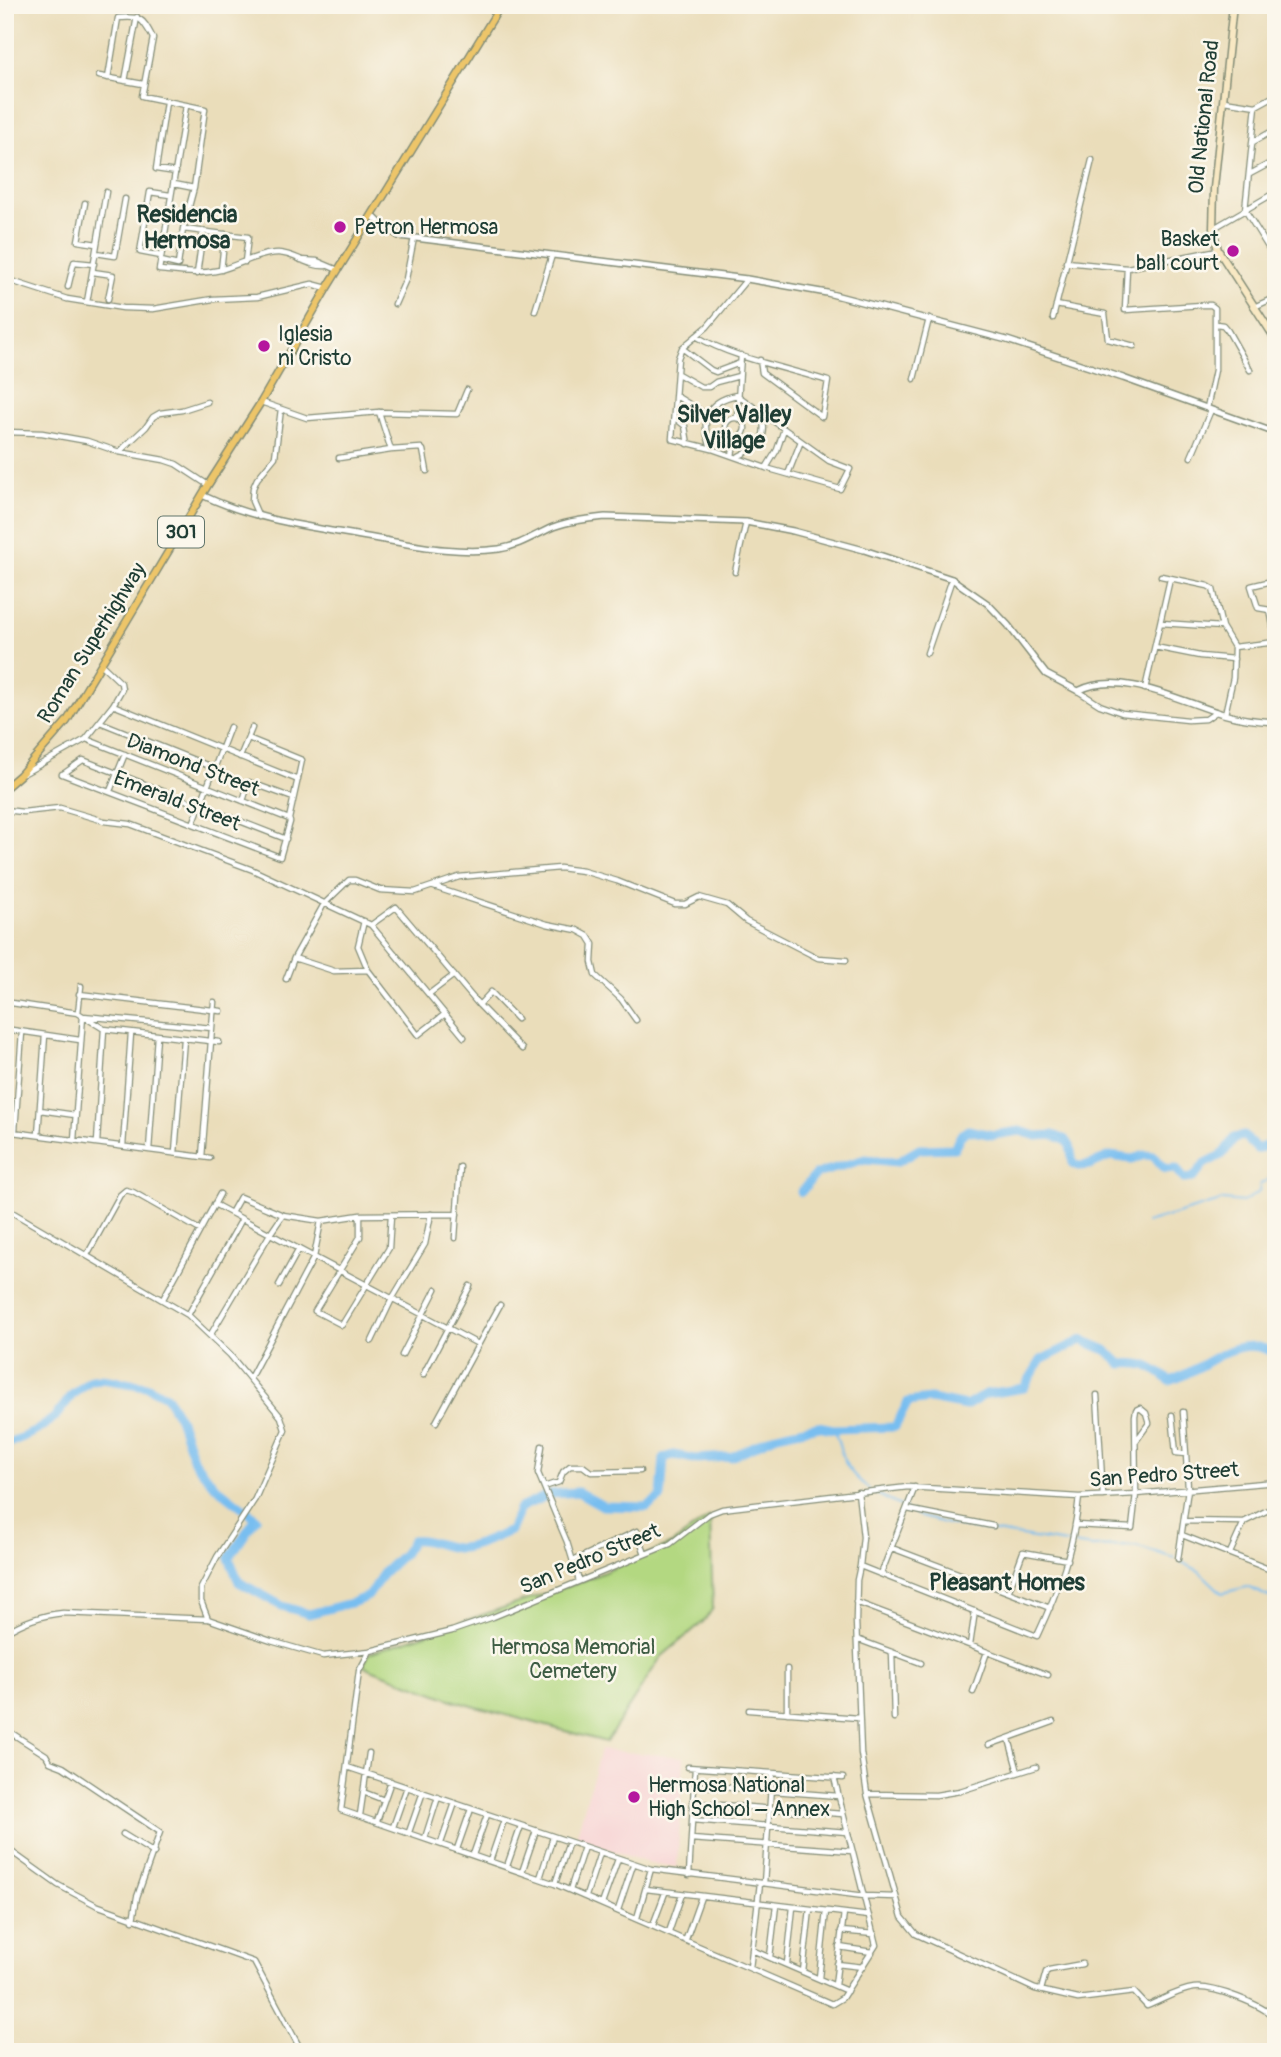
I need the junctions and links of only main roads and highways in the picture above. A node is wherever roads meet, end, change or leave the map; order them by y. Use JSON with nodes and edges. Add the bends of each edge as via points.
{"nodes":[{"id":1,"x":501,"y":5,"type":"edge"},
{"id":2,"x":1233,"y":5,"type":"edge"},
{"id":3,"x":1276,"y":340,"type":"edge"},
{"id":4,"x":5,"y":788,"type":"edge"}],
"edges":[{"from":1,"to":4,"type":"main road","name":"Roman Superhighway","number":"301","via":[[67,721]]},
{"from":2,"to":3,"type":"main road","name":"Old National Road","via":[[1213,229],[1218,250]]}]}
